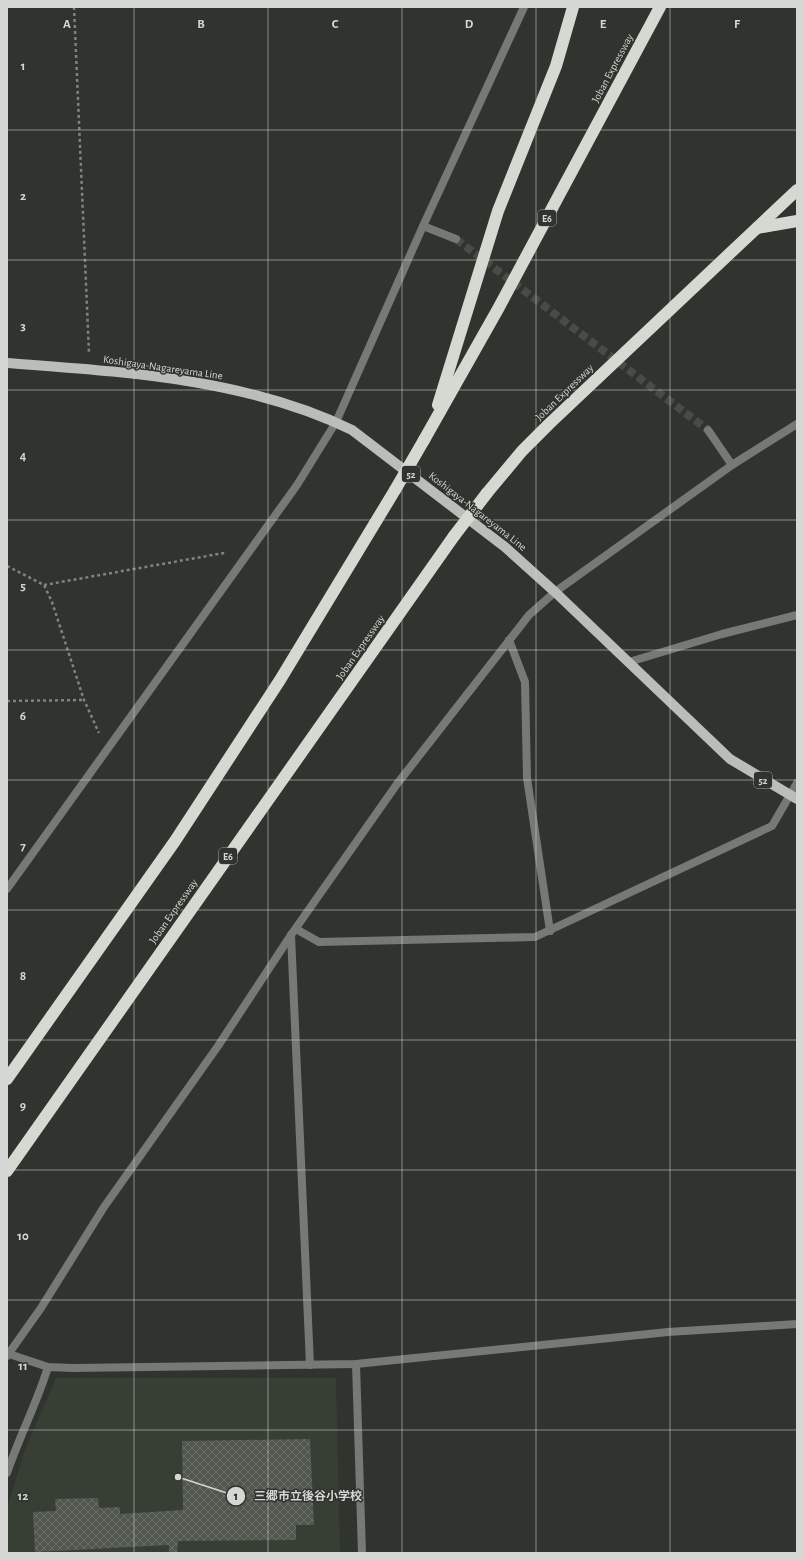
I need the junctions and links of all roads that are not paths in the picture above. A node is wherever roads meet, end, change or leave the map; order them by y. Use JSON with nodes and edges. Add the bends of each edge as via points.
{"nodes":[{"id":1,"x":524,"y":7,"type":"edge"},
{"id":2,"x":573,"y":7,"type":"edge"},
{"id":3,"x":660,"y":7,"type":"edge"},
{"id":4,"x":797,"y":190,"type":"edge"},
{"id":5,"x":797,"y":221,"type":"edge"},
{"id":6,"x":423,"y":226,"type":"junction"},
{"id":7,"x":756,"y":228,"type":"junction"},
{"id":8,"x":456,"y":239,"type":"tunnel mouth"},
{"id":9,"x":7,"y":363,"type":"edge"},
{"id":10,"x":336,"y":422,"type":"junction"},
{"id":11,"x":797,"y":424,"type":"edge"},
{"id":12,"x":431,"y":427,"type":"junction"},
{"id":13,"x":708,"y":430,"type":"tunnel mouth"},
{"id":14,"x":732,"y":465,"type":"junction"},
{"id":15,"x":555,"y":592,"type":"junction"},
{"id":16,"x":797,"y":615,"type":"edge"},
{"id":17,"x":509,"y":640,"type":"junction"},
{"id":18,"x":629,"y":662,"type":"junction"},
{"id":19,"x":797,"y":782,"type":"edge"},
{"id":20,"x":793,"y":798,"type":"edge"},
{"id":21,"x":7,"y":889,"type":"edge"},
{"id":22,"x":550,"y":931,"type":"junction"},
{"id":23,"x":294,"y":932,"type":"junction"},
{"id":24,"x":7,"y":1079,"type":"edge"},
{"id":25,"x":7,"y":1171,"type":"edge"},
{"id":26,"x":797,"y":1324,"type":"edge"},
{"id":27,"x":8,"y":1355,"type":"edge"},
{"id":28,"x":356,"y":1364,"type":"junction"},
{"id":29,"x":310,"y":1365,"type":"junction"},
{"id":30,"x":48,"y":1367,"type":"junction"},
{"id":31,"x":7,"y":1473,"type":"edge"},
{"id":32,"x":362,"y":1553,"type":"edge"}],
"edges":[{"from":1,"to":6,"type":"street"},
{"from":2,"to":12,"type":"highway","via":[[556,66],[498,211]]},
{"from":3,"to":12,"type":"highway","name":"Joban Expressway","number":"E6","via":[[498,309]]},
{"from":4,"to":7,"type":"highway","name":"Joban Expressway","number":"E6"},
{"from":5,"to":7,"type":"highway"},
{"from":6,"to":8,"type":"street"},
{"from":6,"to":10,"type":"street"},
{"from":7,"to":25,"type":"highway","name":"Joban Expressway","number":"E6","bridge":true,"via":[[549,424],[522,451],[487,493],[454,536]]},
{"from":9,"to":10,"type":"main road","name":"Koshigaya-Nagareyama Line","number":"52","via":[[196,381],[253,393]]},
{"from":10,"to":15,"type":"main road","name":"Koshigaya-Nagareyama Line","number":"52","via":[[370,443],[505,546]]},
{"from":10,"to":21,"type":"street","via":[[297,485]]},
{"from":11,"to":14,"type":"street"},
{"from":12,"to":24,"type":"highway","name":"Joban Expressway","number":"E6","bridge":true,"via":[[280,680],[175,840]]},
{"from":13,"to":14,"type":"street"},
{"from":14,"to":15,"type":"street"},
{"from":15,"to":17,"type":"street","via":[[529,615]]},
{"from":15,"to":18,"type":"main road","name":"Koshigaya-Nagareyama Line","number":"52"},
{"from":16,"to":18,"type":"street"},
{"from":17,"to":22,"type":"street","via":[[525,682],[527,778]]},
{"from":17,"to":23,"type":"street","via":[[397,784]]},
{"from":18,"to":20,"type":"main road","name":"Koshigaya-Nagareyama Line","number":"52","via":[[730,759]]},
{"from":19,"to":20,"type":"street"},
{"from":20,"to":22,"type":"street","via":[[772,826]]},
{"from":22,"to":23,"type":"street","via":[[536,936],[319,942]]},
{"from":23,"to":27,"type":"street","via":[[218,1046],[104,1207],[41,1308]]},
{"from":23,"to":29,"type":"street"},
{"from":26,"to":28,"type":"street","via":[[668,1332]]},
{"from":27,"to":30,"type":"street"},
{"from":28,"to":29,"type":"street"},
{"from":28,"to":32,"type":"street"},
{"from":29,"to":30,"type":"street"},
{"from":30,"to":31,"type":"street"}]}
